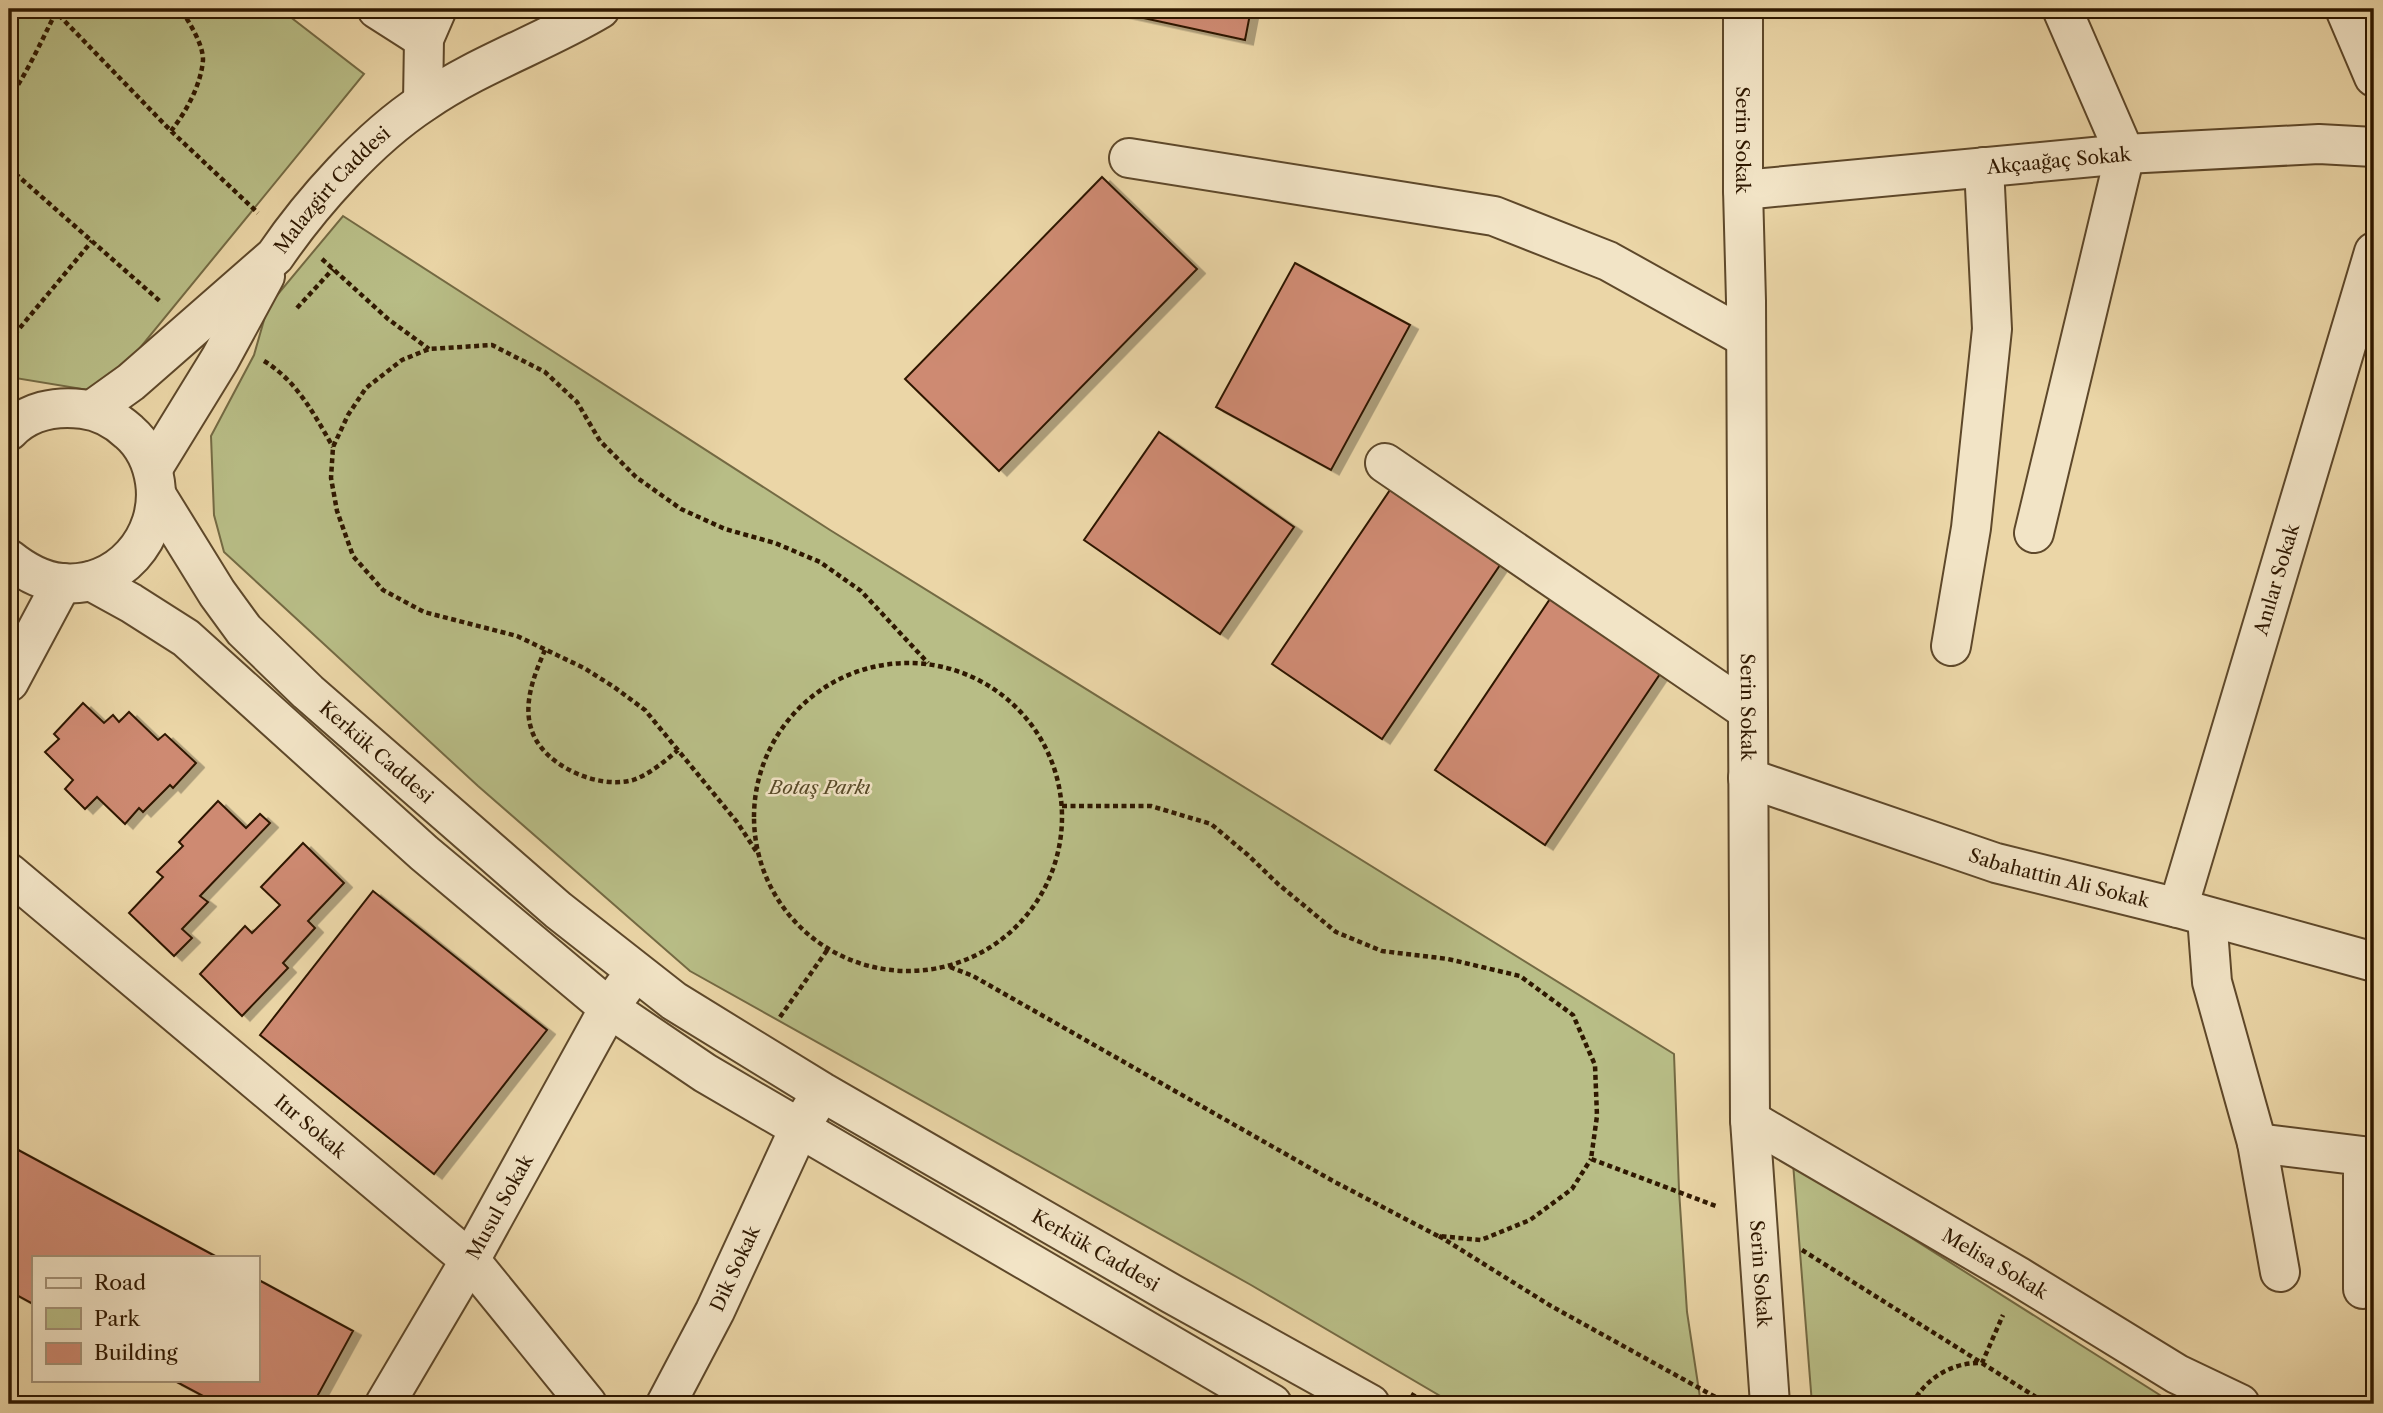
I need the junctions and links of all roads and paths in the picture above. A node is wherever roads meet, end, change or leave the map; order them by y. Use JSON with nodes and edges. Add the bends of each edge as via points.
{"nodes":[{"id":1,"x":181,"y":9,"type":"edge"},
{"id":2,"x":377,"y":9,"type":"edge"},
{"id":3,"x":600,"y":9,"type":"edge"},
{"id":4,"x":1743,"y":9,"type":"edge"},
{"id":5,"x":2062,"y":9,"type":"edge"},
{"id":6,"x":2345,"y":9,"type":"edge"},
{"id":7,"x":56,"y":10,"type":"edge"},
{"id":8,"x":431,"y":24,"type":"edge"},
{"id":9,"x":2374,"y":77,"type":"edge"},
{"id":10,"x":9,"y":99,"type":"edge"},
{"id":11,"x":423,"y":102,"type":"junction"},
{"id":12,"x":171,"y":131,"type":"junction"},
{"id":13,"x":2374,"y":147,"type":"edge"},
{"id":14,"x":2125,"y":154,"type":"junction"},
{"id":15,"x":1129,"y":158,"type":"dead end"},
{"id":16,"x":1984,"y":167,"type":"junction"},
{"id":17,"x":9,"y":168,"type":"edge"},
{"id":18,"x":1742,"y":190,"type":"junction"},
{"id":19,"x":92,"y":240,"type":"junction"},
{"id":20,"x":285,"y":243,"type":"junction"},
{"id":21,"x":2374,"y":252,"type":"edge"},
{"id":22,"x":333,"y":269,"type":"junction"},
{"id":23,"x":289,"y":317,"type":"dead end"},
{"id":24,"x":192,"y":329,"type":"junction"},
{"id":25,"x":1746,"y":338,"type":"junction"},
{"id":26,"x":9,"y":341,"type":"edge"},
{"id":27,"x":429,"y":349,"type":"junction"},
{"id":28,"x":254,"y":355,"type":"dead end"},
{"id":29,"x":92,"y":410,"type":"junction"},
{"id":30,"x":17,"y":412,"type":"edge"},
{"id":31,"x":332,"y":447,"type":"junction"},
{"id":32,"x":1385,"y":463,"type":"dead end"},
{"id":33,"x":155,"y":482,"type":"junction"},
{"id":34,"x":2034,"y":533,"type":"dead end"},
{"id":35,"x":9,"y":560,"type":"edge"},
{"id":36,"x":76,"y":582,"type":"junction"},
{"id":37,"x":1951,"y":646,"type":"dead end"},
{"id":38,"x":545,"y":650,"type":"junction"},
{"id":39,"x":928,"y":663,"type":"junction"},
{"id":40,"x":9,"y":681,"type":"edge"},
{"id":41,"x":1748,"y":711,"type":"junction"},
{"id":42,"x":678,"y":750,"type":"junction"},
{"id":43,"x":1748,"y":778,"type":"junction"},
{"id":44,"x":1062,"y":806,"type":"junction"},
{"id":45,"x":757,"y":850,"type":"junction"},
{"id":46,"x":9,"y":873,"type":"edge"},
{"id":47,"x":2193,"y":913,"type":"junction"},
{"id":48,"x":828,"y":949,"type":"junction"},
{"id":49,"x":2374,"y":962,"type":"edge"},
{"id":50,"x":949,"y":967,"type":"junction"},
{"id":51,"x":635,"y":971,"type":"junction"},
{"id":52,"x":609,"y":1008,"type":"junction"},
{"id":53,"x":778,"y":1020,"type":"dead end"},
{"id":54,"x":822,"y":1092,"type":"junction"},
{"id":55,"x":1750,"y":1120,"type":"junction"},
{"id":56,"x":799,"y":1129,"type":"junction"},
{"id":57,"x":2257,"y":1143,"type":"junction"},
{"id":58,"x":1591,"y":1159,"type":"junction"},
{"id":59,"x":1758,"y":1222,"type":"junction"},
{"id":60,"x":1438,"y":1236,"type":"junction"},
{"id":61,"x":470,"y":1260,"type":"junction"},
{"id":62,"x":2280,"y":1272,"type":"dead end"},
{"id":63,"x":2019,"y":1277,"type":"junction"},
{"id":64,"x":2362,"y":1289,"type":"dead end"},
{"id":65,"x":1271,"y":1350,"type":"junction"},
{"id":66,"x":1982,"y":1363,"type":"junction"},
{"id":67,"x":1387,"y":1397,"type":"edge"},
{"id":68,"x":1251,"y":1401,"type":"edge"},
{"id":69,"x":385,"y":1404,"type":"edge"},
{"id":70,"x":587,"y":1404,"type":"edge"},
{"id":71,"x":666,"y":1404,"type":"edge"},
{"id":72,"x":1429,"y":1404,"type":"edge"},
{"id":73,"x":1729,"y":1404,"type":"edge"},
{"id":74,"x":1770,"y":1404,"type":"edge"},
{"id":75,"x":1912,"y":1404,"type":"edge"},
{"id":76,"x":2047,"y":1404,"type":"edge"},
{"id":77,"x":2241,"y":1404,"type":"edge"}],
"edges":[{"from":1,"to":12,"type":"path","via":[[203,59],[187,111]]},
{"from":2,"to":8,"type":"street"},
{"from":3,"to":11,"type":"street","name":"Malazgirt Caddesi"},
{"from":4,"to":18,"type":"street","name":"Serin Sokak"},
{"from":5,"to":14,"type":"street"},
{"from":6,"to":9,"type":"street"},
{"from":7,"to":10,"type":"path"},
{"from":7,"to":12,"type":"path"},
{"from":8,"to":11,"type":"street"},
{"from":11,"to":20,"type":"street","name":"Malazgirt Caddesi","via":[[360,153]]},
{"from":12,"to":20,"type":"path"},
{"from":13,"to":14,"type":"street","name":"Akçaağaç Sokak","via":[[2319,144]]},
{"from":14,"to":16,"type":"street","name":"Akçaağaç Sokak"},
{"from":14,"to":34,"type":"street"},
{"from":15,"to":25,"type":"street","via":[[1494,216],[1608,261]]},
{"from":16,"to":18,"type":"street","name":"Akçaağaç Sokak"},
{"from":16,"to":37,"type":"street","via":[[1992,329],[1971,528]]},
{"from":17,"to":19,"type":"path"},
{"from":18,"to":25,"type":"street","name":"Serin Sokak"},
{"from":19,"to":24,"type":"path"},
{"from":19,"to":26,"type":"path"},
{"from":20,"to":22,"type":"path"},
{"from":20,"to":24,"type":"street","name":"Malazgirt Caddesi"},
{"from":20,"to":33,"type":"street"},
{"from":21,"to":47,"type":"street","name":"Anılar Sokak"},
{"from":22,"to":23,"type":"path"},
{"from":22,"to":27,"type":"path","via":[[388,320]]},
{"from":24,"to":29,"type":"street","name":"Malazgirt Caddesi"},
{"from":25,"to":41,"type":"street","name":"Serin Sokak"},
{"from":27,"to":31,"type":"path","via":[[401,360],[366,387]]},
{"from":27,"to":39,"type":"path","via":[[492,345],[545,372],[577,402],[600,441],[636,477],[681,509],[820,562],[861,591]]},
{"from":28,"to":31,"type":"path","via":[[303,396]]},
{"from":29,"to":30,"type":"street","via":[[63,407]]},
{"from":29,"to":33,"type":"street","name":"Kerkük Caddesi","via":[[118,422],[140,442]]},
{"from":31,"to":38,"type":"path","via":[[337,511],[354,556],[383,590],[424,612],[517,636]]},
{"from":32,"to":41,"type":"street"},
{"from":33,"to":36,"type":"street","via":[[154,519],[131,559],[112,572]]},
{"from":33,"to":51,"type":"street","name":"Kerkük Caddesi","via":[[217,593],[244,630],[477,840]]},
{"from":35,"to":36,"type":"street","via":[[34,576]]},
{"from":36,"to":40,"type":"street"},
{"from":36,"to":52,"type":"street","via":[[131,603],[186,638],[424,853]]},
{"from":38,"to":42,"type":"path","via":[[584,668],[645,710]]},
{"from":38,"to":42,"type":"path","via":[[531,687],[528,716],[538,743],[561,764],[588,779],[622,782],[650,772]]},
{"from":39,"to":44,"type":"path","via":[[969,674],[1005,696],[1034,727],[1054,764]]},
{"from":39,"to":45,"type":"path","via":[[886,663],[845,675],[809,697],[780,728],[761,766],[753,808]]},
{"from":41,"to":43,"type":"street","name":"Serin Sokak"},
{"from":42,"to":45,"type":"path"},
{"from":43,"to":47,"type":"street","name":"Sabahattin Ali Sokak","via":[[1996,863]]},
{"from":43,"to":55,"type":"street","name":"Serin Sokak"},
{"from":44,"to":50,"type":"path","via":[[1059,848],[1045,888],[1033,906],[1021,923],[988,950]]},
{"from":44,"to":58,"type":"path","via":[[1151,806],[1211,824],[1336,932],[1382,951],[1448,959],[1520,976],[1573,1015],[1595,1065],[1597,1116]]},
{"from":45,"to":48,"type":"path","via":[[771,889],[795,923]]},
{"from":46,"to":61,"type":"street","name":"Itır Sokak"},
{"from":47,"to":49,"type":"street","name":"Sabahattin Ali Sokak"},
{"from":47,"to":57,"type":"street"},
{"from":48,"to":50,"type":"path","via":[[866,966],[908,972]]},
{"from":48,"to":53,"type":"path"},
{"from":50,"to":60,"type":"path","via":[[973,976]]},
{"from":51,"to":52,"type":"street"},
{"from":51,"to":54,"type":"street","name":"Kerkük Caddesi","via":[[674,1001]]},
{"from":52,"to":56,"type":"street"},
{"from":52,"to":61,"type":"street","name":"Musul Sokak"},
{"from":54,"to":56,"type":"street"},
{"from":54,"to":65,"type":"street","name":"Kerkük Caddesi"},
{"from":55,"to":59,"type":"street","name":"Serin Sokak"},
{"from":55,"to":63,"type":"street","name":"Melisa Sokak"},
{"from":56,"to":68,"type":"street"},
{"from":56,"to":71,"type":"street","name":"Dik Sokak","via":[[715,1311]]},
{"from":57,"to":62,"type":"street"},
{"from":57,"to":64,"type":"street","via":[[2363,1156]]},
{"from":58,"to":59,"type":"path"},
{"from":58,"to":60,"type":"path","via":[[1572,1189],[1530,1220],[1481,1240]]},
{"from":59,"to":66,"type":"path"},
{"from":59,"to":74,"type":"street","name":"Serin Sokak"},
{"from":60,"to":73,"type":"path","via":[[1551,1306]]},
{"from":61,"to":69,"type":"street","name":"Musul Sokak"},
{"from":61,"to":70,"type":"street","name":"Itır Sokak"},
{"from":63,"to":66,"type":"path"},
{"from":63,"to":77,"type":"street","name":"Melisa Sokak","via":[[2177,1374]]},
{"from":65,"to":67,"type":"street","name":"Kerkük Caddesi"},
{"from":65,"to":68,"type":"street"},
{"from":66,"to":75,"type":"path","via":[[1936,1374]]},
{"from":66,"to":76,"type":"path"},
{"from":67,"to":72,"type":"path"}]}
